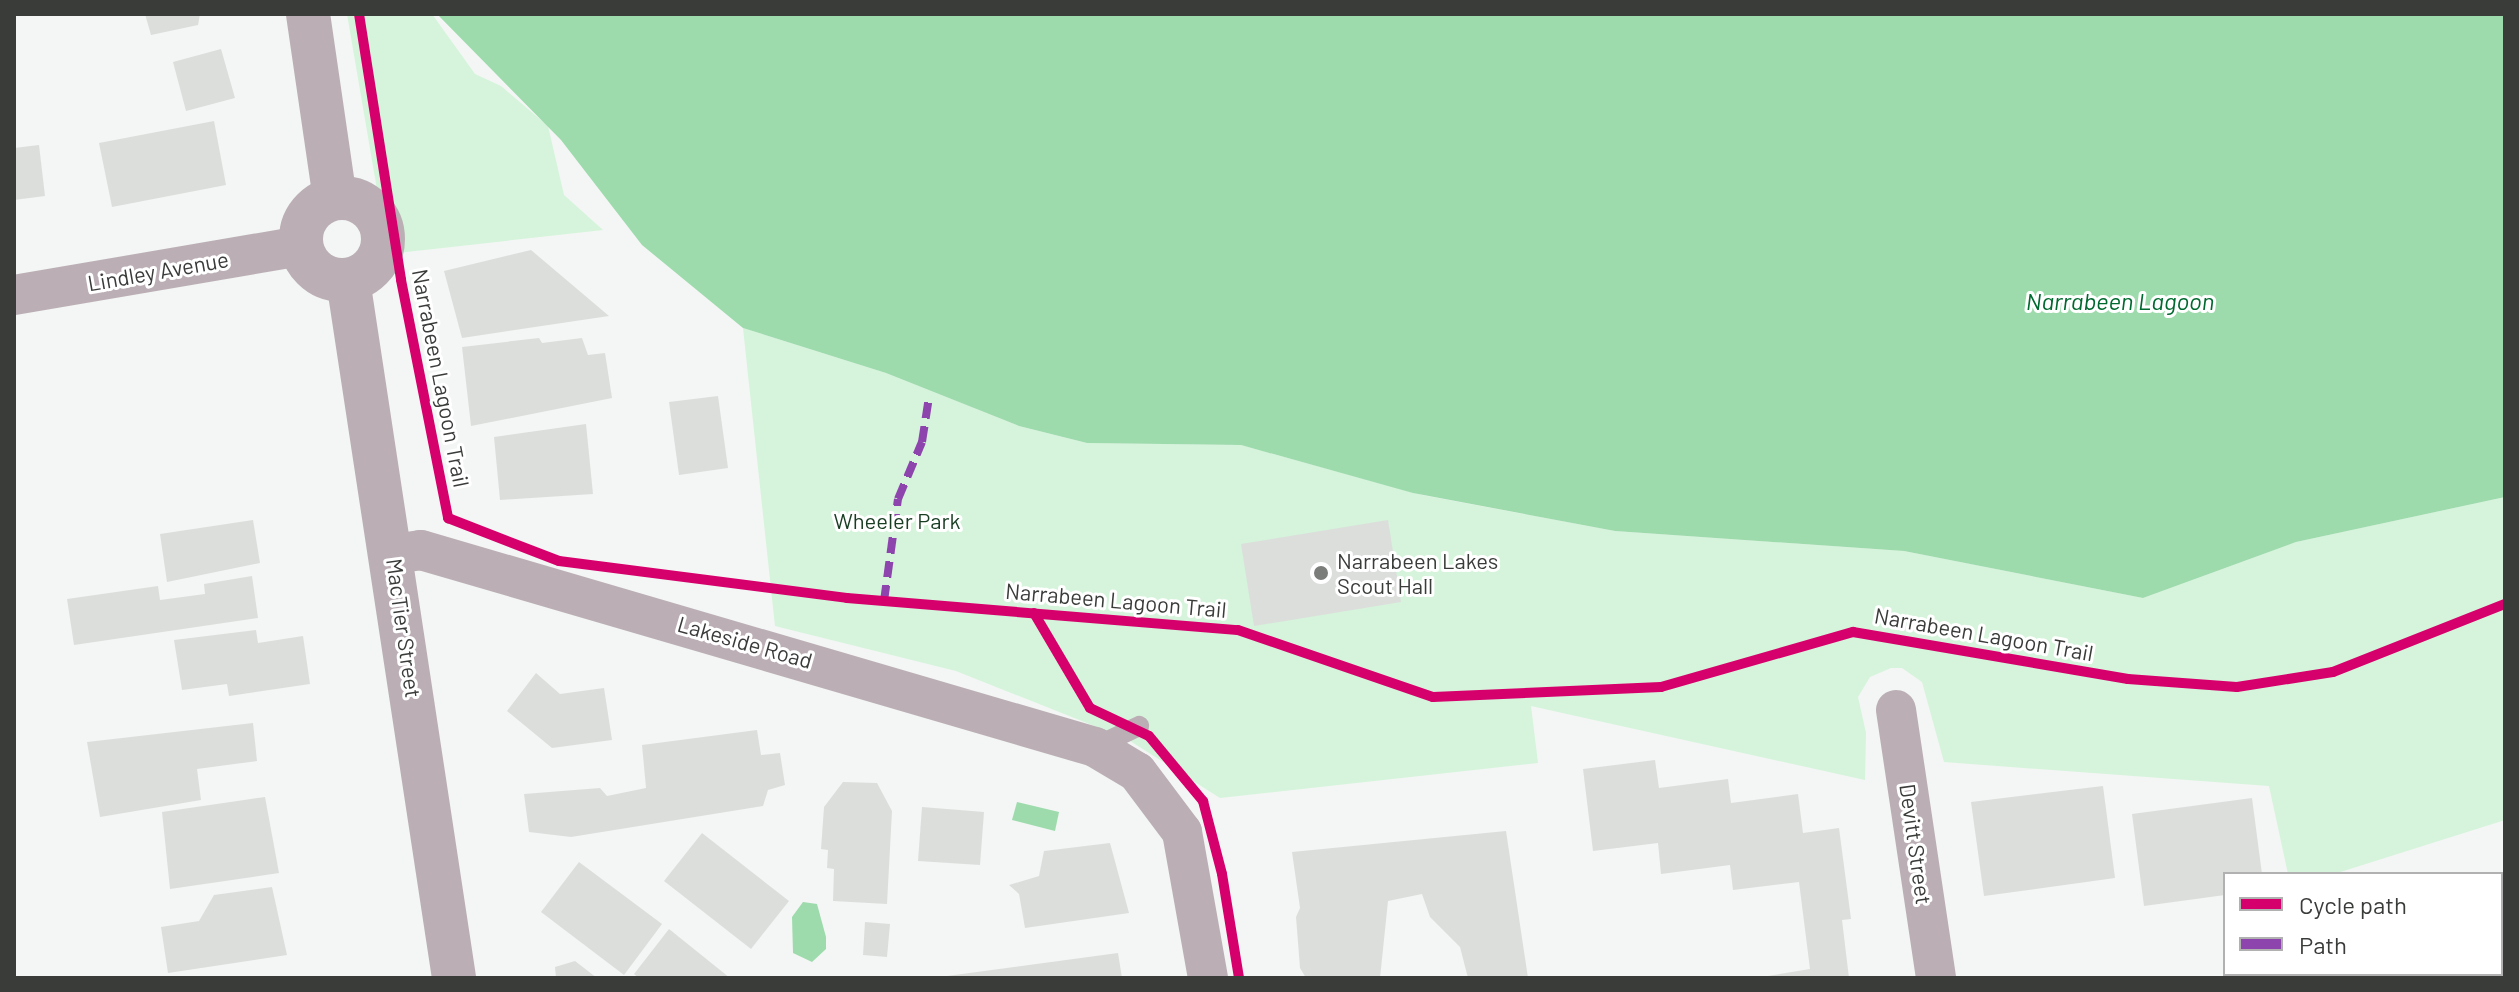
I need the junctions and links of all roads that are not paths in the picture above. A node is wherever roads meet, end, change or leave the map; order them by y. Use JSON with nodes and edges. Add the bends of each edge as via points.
{"nodes":[{"id":1,"x":308,"y":14,"type":"edge"},
{"id":2,"x":335,"y":198,"type":"junction"},
{"id":3,"x":301,"y":246,"type":"junction"},
{"id":4,"x":348,"y":280,"type":"junction"},
{"id":5,"x":14,"y":295,"type":"edge"},
{"id":6,"x":393,"y":554,"type":"junction"},
{"id":7,"x":1896,"y":710,"type":"dead end"},
{"id":8,"x":1139,"y":726,"type":"dead end"},
{"id":9,"x":1095,"y":747,"type":"junction"},
{"id":10,"x":454,"y":978,"type":"edge"},
{"id":11,"x":1208,"y":978,"type":"edge"},
{"id":12,"x":1936,"y":978,"type":"edge"}],
"edges":[{"from":1,"to":2,"type":"street"},
{"from":2,"to":3,"type":"street","via":[[312,210]]},
{"from":2,"to":4,"type":"street","via":[[361,202],[382,233],[379,258]]},
{"from":3,"to":4,"type":"street","via":[[323,276]]},
{"from":3,"to":5,"type":"street","name":"Lindley Avenue"},
{"from":4,"to":6,"type":"street","name":"MacTier Street"},
{"from":6,"to":9,"type":"street","name":"Lakeside Road","via":[[421,550]]},
{"from":6,"to":10,"type":"street","name":"MacTier Street"},
{"from":7,"to":12,"type":"street","name":"Devitt Street"},
{"from":8,"to":9,"type":"lane"},
{"from":9,"to":11,"type":"street","name":"Lakeside Road","via":[[1137,772],[1182,832]]}]}
